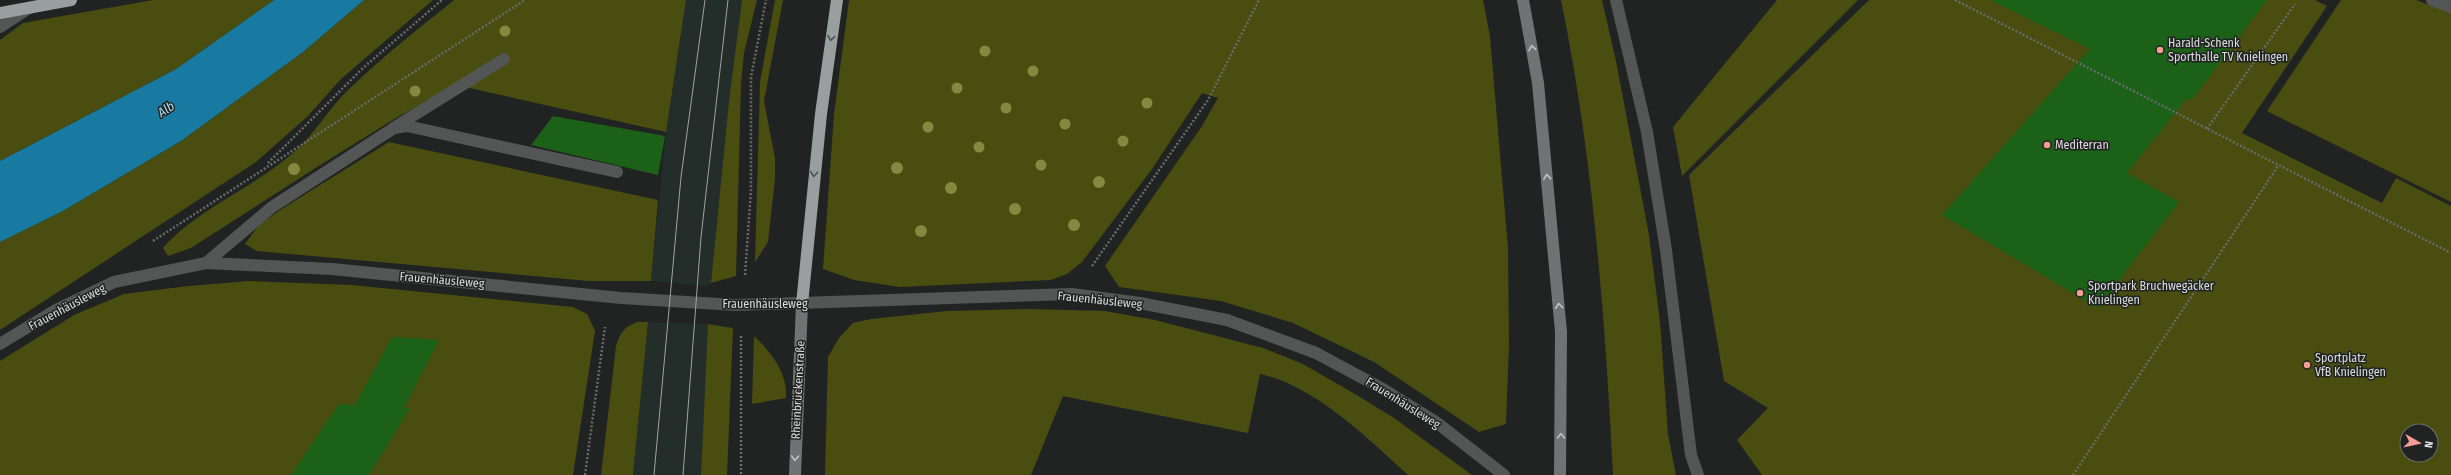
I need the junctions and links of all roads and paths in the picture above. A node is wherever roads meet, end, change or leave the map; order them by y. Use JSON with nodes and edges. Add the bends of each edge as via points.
{"nodes":[{"id":1,"x":40,"y":0,"type":"edge"},
{"id":2,"x":71,"y":0,"type":"edge"},
{"id":3,"x":442,"y":0,"type":"edge"},
{"id":4,"x":525,"y":0,"type":"edge"},
{"id":5,"x":766,"y":0,"type":"edge"},
{"id":6,"x":837,"y":0,"type":"edge"},
{"id":7,"x":1259,"y":0,"type":"edge"},
{"id":8,"x":1523,"y":0,"type":"edge"},
{"id":9,"x":1616,"y":0,"type":"edge"},
{"id":10,"x":1955,"y":0,"type":"edge"},
{"id":11,"x":2432,"y":0,"type":"edge"},
{"id":12,"x":2295,"y":4,"type":"dead end"},
{"id":13,"x":2451,"y":7,"type":"edge"},
{"id":14,"x":0,"y":13,"type":"edge"},
{"id":15,"x":0,"y":27,"type":"edge"},
{"id":16,"x":504,"y":60,"type":"dead end"},
{"id":17,"x":394,"y":128,"type":"junction"},
{"id":18,"x":2207,"y":129,"type":"junction"},
{"id":19,"x":2278,"y":166,"type":"junction"},
{"id":20,"x":617,"y":172,"type":"dead end"},
{"id":21,"x":2451,"y":253,"type":"edge"},
{"id":22,"x":206,"y":263,"type":"junction"},
{"id":23,"x":1072,"y":294,"type":"junction"},
{"id":24,"x":608,"y":297,"type":"junction"},
{"id":25,"x":802,"y":304,"type":"junction"},
{"id":26,"x":743,"y":305,"type":"junction"},
{"id":27,"x":0,"y":344,"type":"edge"},
{"id":28,"x":585,"y":475,"type":"edge"},
{"id":29,"x":741,"y":475,"type":"edge"},
{"id":30,"x":795,"y":475,"type":"edge"},
{"id":31,"x":1504,"y":475,"type":"edge"},
{"id":32,"x":1560,"y":475,"type":"edge"},
{"id":33,"x":1698,"y":475,"type":"edge"},
{"id":34,"x":2073,"y":475,"type":"edge"}],
"edges":[{"from":1,"to":15,"type":"street"},
{"from":2,"to":14,"type":"highway","bridge":true},
{"from":3,"to":4,"type":"path","via":[[363,68],[274,159],[253,175]]},
{"from":5,"to":26,"type":"path","via":[[751,77],[751,190]]},
{"from":6,"to":25,"type":"highway","one_way":true,"via":[[819,127]]},
{"from":7,"to":23,"type":"path","via":[[1208,100]]},
{"from":32,"to":8,"type":"main road","one_way":true,"via":[[1561,332],[1538,83]]},
{"from":9,"to":33,"type":"street","via":[[1647,132],[1666,250],[1691,456]]},
{"from":10,"to":18,"type":"path"},
{"from":11,"to":13,"type":"street"},
{"from":12,"to":18,"type":"path"},
{"from":16,"to":17,"type":"street"},
{"from":17,"to":20,"type":"street","via":[[407,126]]},
{"from":17,"to":22,"type":"street","via":[[279,200],[235,235]]},
{"from":18,"to":19,"type":"path"},
{"from":19,"to":21,"type":"path"},
{"from":19,"to":34,"type":"path"},
{"from":22,"to":24,"type":"street","name":"Frauenhäusleweg","via":[[332,270]]},
{"from":22,"to":27,"type":"street","name":"Frauenhäusleweg","via":[[114,282],[54,311]]},
{"from":23,"to":25,"type":"street","name":"Frauenhäusleweg"},
{"from":23,"to":31,"type":"street","name":"Frauenhäusleweg","via":[[1140,303],[1227,320],[1316,353],[1383,389],[1436,422]]},
{"from":24,"to":26,"type":"street","name":"Frauenhäusleweg"},
{"from":24,"to":28,"type":"path"},
{"from":25,"to":26,"type":"street","name":"Frauenhäusleweg"},
{"from":25,"to":30,"type":"main road","name":"Rheinbrückenstraße","one_way":true},
{"from":26,"to":29,"type":"path"}]}
